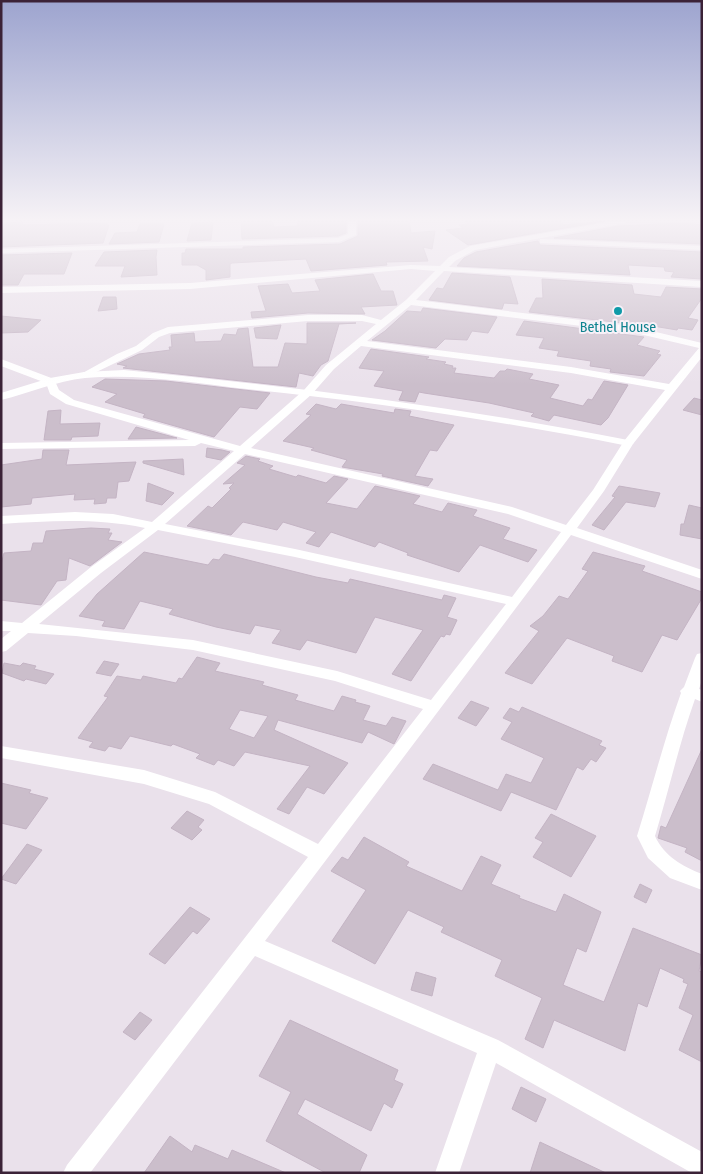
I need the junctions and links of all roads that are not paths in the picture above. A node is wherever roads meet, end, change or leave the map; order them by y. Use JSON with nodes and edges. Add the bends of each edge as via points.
{"nodes":[{"id":1,"x":309,"y":276,"type":"edge"},
{"id":2,"x":435,"y":276,"type":"edge"},
{"id":3,"x":560,"y":276,"type":"edge"},
{"id":4,"x":702,"y":284,"type":"edge"},
{"id":5,"x":1,"y":290,"type":"edge"},
{"id":6,"x":409,"y":302,"type":"junction"},
{"id":7,"x":381,"y":323,"type":"junction"},
{"id":8,"x":360,"y":343,"type":"junction"},
{"id":9,"x":702,"y":346,"type":"edge"},
{"id":10,"x":702,"y":350,"type":"edge"},
{"id":11,"x":1,"y":362,"type":"edge"},
{"id":12,"x":84,"y":375,"type":"junction"},
{"id":13,"x":50,"y":381,"type":"junction"},
{"id":14,"x":672,"y":388,"type":"junction"},
{"id":15,"x":308,"y":392,"type":"junction"},
{"id":16,"x":1,"y":397,"type":"edge"},
{"id":17,"x":213,"y":443,"type":"junction"},
{"id":18,"x":628,"y":443,"type":"junction"},
{"id":19,"x":1,"y":446,"type":"edge"},
{"id":20,"x":241,"y":449,"type":"junction"},
{"id":21,"x":1,"y":520,"type":"edge"},
{"id":22,"x":154,"y":527,"type":"junction"},
{"id":23,"x":568,"y":530,"type":"junction"},
{"id":24,"x":702,"y":575,"type":"edge"},
{"id":25,"x":515,"y":602,"type":"junction"},
{"id":26,"x":1,"y":626,"type":"edge"},
{"id":27,"x":25,"y":627,"type":"junction"},
{"id":28,"x":1,"y":647,"type":"edge"},
{"id":29,"x":702,"y":658,"type":"edge"},
{"id":30,"x":695,"y":694,"type":"edge"},
{"id":31,"x":434,"y":707,"type":"junction"},
{"id":32,"x":1,"y":752,"type":"edge"},
{"id":33,"x":320,"y":854,"type":"junction"},
{"id":34,"x":702,"y":882,"type":"edge"},
{"id":35,"x":250,"y":944,"type":"junction"},
{"id":36,"x":490,"y":1048,"type":"junction"},
{"id":37,"x":702,"y":1165,"type":"edge"},
{"id":38,"x":75,"y":1173,"type":"edge"},
{"id":39,"x":447,"y":1173,"type":"edge"}],
"edges":[{"from":1,"to":5,"type":"street","via":[[190,286]]},
{"from":2,"to":6,"type":"street"},
{"from":3,"to":4,"type":"street"},
{"from":6,"to":7,"type":"street"},
{"from":6,"to":9,"type":"street","via":[[631,329]]},
{"from":7,"to":8,"type":"street"},
{"from":7,"to":12,"type":"street","via":[[362,318],[308,318],[168,330],[140,348]]},
{"from":8,"to":14,"type":"street","via":[[570,370]]},
{"from":8,"to":15,"type":"street","via":[[330,367]]},
{"from":10,"to":14,"type":"street"},
{"from":11,"to":13,"type":"street"},
{"from":12,"to":13,"type":"street"},
{"from":12,"to":15,"type":"street","via":[[124,373]]},
{"from":13,"to":16,"type":"street"},
{"from":13,"to":17,"type":"street","via":[[54,392],[70,402]]},
{"from":14,"to":18,"type":"street"},
{"from":15,"to":18,"type":"street","via":[[473,415]]},
{"from":15,"to":20,"type":"street"},
{"from":17,"to":19,"type":"street"},
{"from":17,"to":20,"type":"street"},
{"from":18,"to":23,"type":"street","via":[[598,491]]},
{"from":20,"to":22,"type":"street"},
{"from":20,"to":23,"type":"street","via":[[512,511]]},
{"from":21,"to":22,"type":"street","via":[[99,516]]},
{"from":22,"to":25,"type":"street","via":[[295,553]]},
{"from":22,"to":27,"type":"street"},
{"from":23,"to":24,"type":"street"},
{"from":23,"to":25,"type":"street"},
{"from":25,"to":31,"type":"street"},
{"from":26,"to":27,"type":"street"},
{"from":27,"to":28,"type":"street"},
{"from":27,"to":31,"type":"street","via":[[193,645],[337,676]]},
{"from":29,"to":30,"type":"street"},
{"from":30,"to":34,"type":"street","via":[[673,738],[646,836],[654,853],[677,872]]},
{"from":31,"to":33,"type":"street"},
{"from":32,"to":33,"type":"street","via":[[144,777],[215,799]]},
{"from":33,"to":35,"type":"street"},
{"from":35,"to":36,"type":"street"},
{"from":35,"to":38,"type":"street"},
{"from":36,"to":37,"type":"street"},
{"from":36,"to":39,"type":"street"}]}
